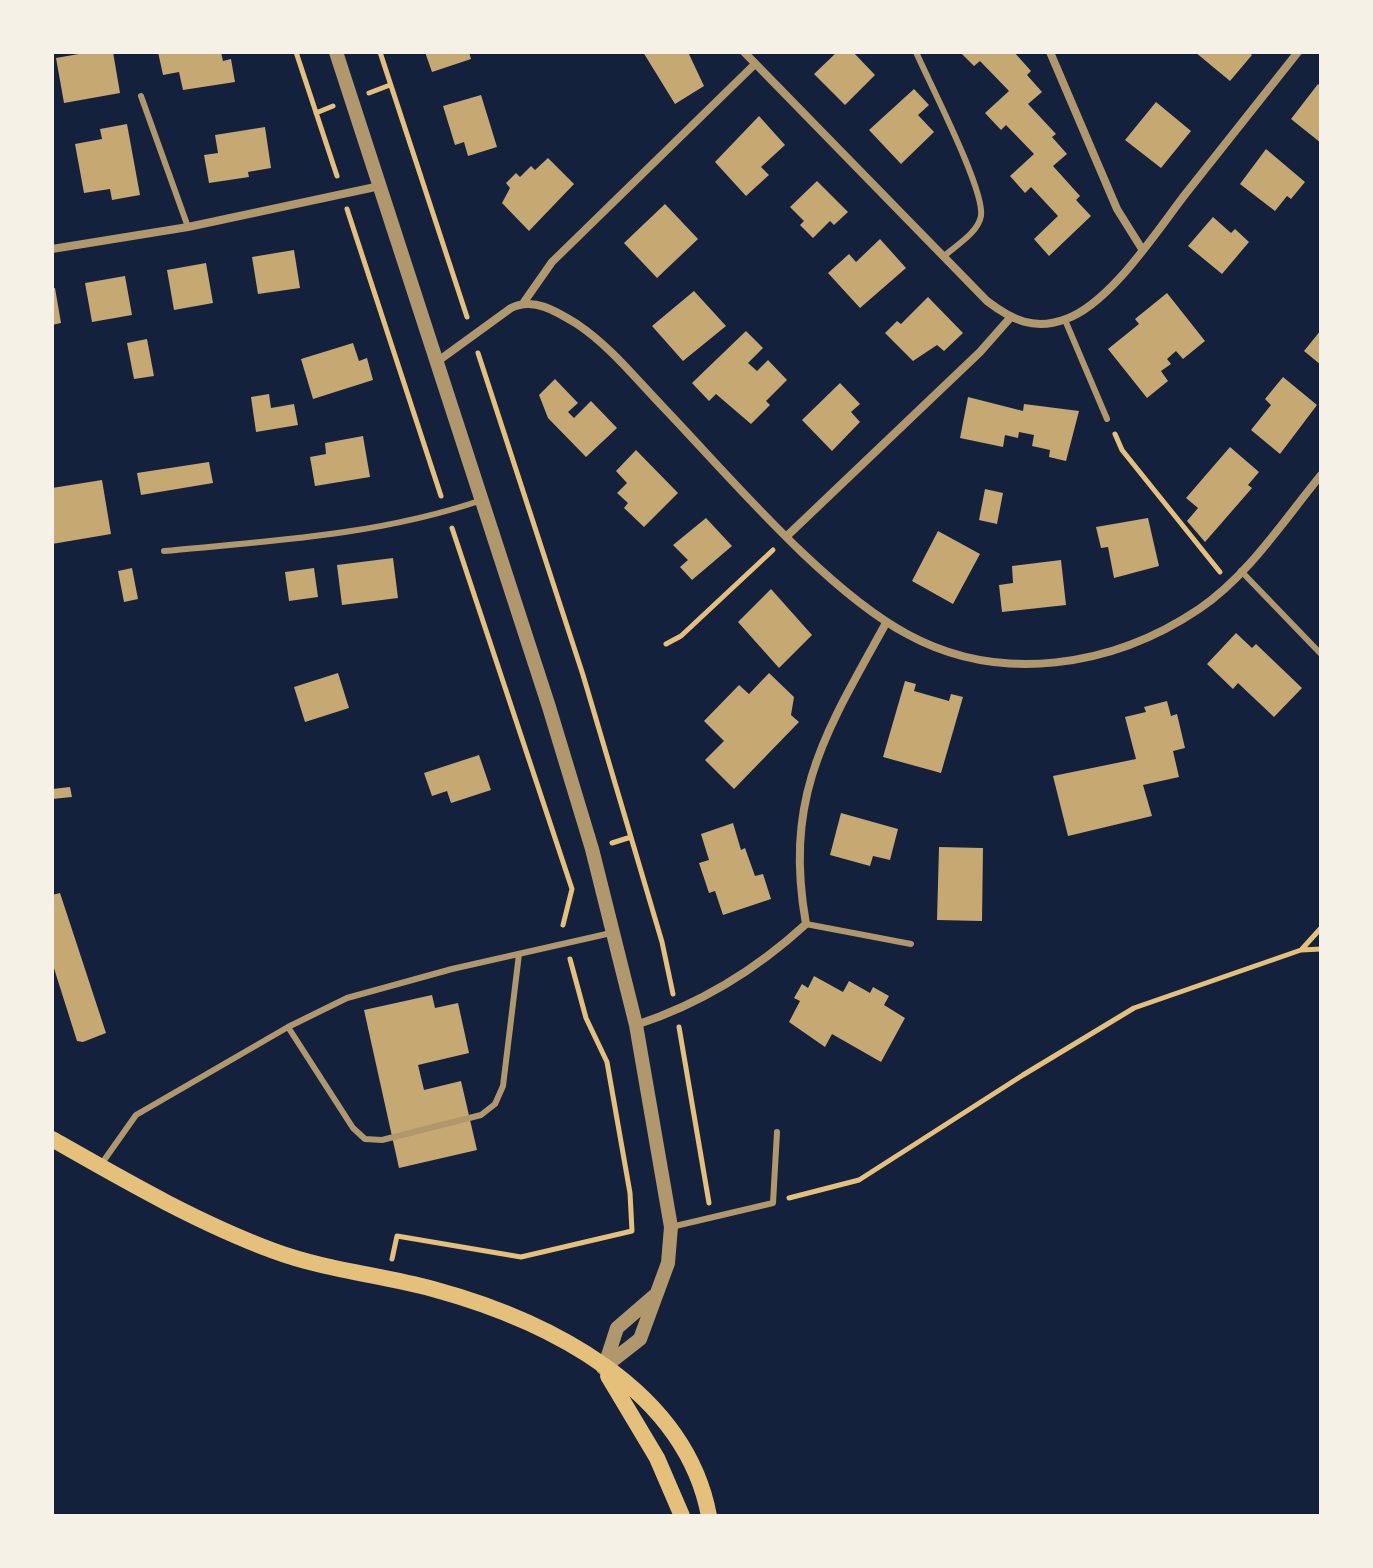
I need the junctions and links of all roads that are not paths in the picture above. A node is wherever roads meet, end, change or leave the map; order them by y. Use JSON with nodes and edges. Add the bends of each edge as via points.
{"nodes":[{"id":1,"x":336,"y":52,"type":"edge"},
{"id":2,"x":744,"y":52,"type":"edge"},
{"id":3,"x":916,"y":52,"type":"edge"},
{"id":4,"x":1050,"y":52,"type":"edge"},
{"id":5,"x":1298,"y":52,"type":"edge"},
{"id":6,"x":755,"y":64,"type":"junction"},
{"id":7,"x":141,"y":96,"type":"dead end"},
{"id":8,"x":380,"y":186,"type":"junction"},
{"id":9,"x":188,"y":227,"type":"junction"},
{"id":10,"x":52,"y":249,"type":"edge"},
{"id":11,"x":1142,"y":249,"type":"junction"},
{"id":12,"x":943,"y":257,"type":"junction"},
{"id":13,"x":524,"y":302,"type":"junction"},
{"id":14,"x":1010,"y":318,"type":"junction"},
{"id":15,"x":1065,"y":320,"type":"junction"},
{"id":16,"x":438,"y":361,"type":"junction"},
{"id":17,"x":1107,"y":419,"type":"road end"},
{"id":18,"x":1321,"y":475,"type":"edge"},
{"id":19,"x":482,"y":500,"type":"junction"},
{"id":20,"x":788,"y":535,"type":"junction"},
{"id":21,"x":164,"y":551,"type":"dead end"},
{"id":22,"x":1241,"y":571,"type":"junction"},
{"id":23,"x":886,"y":623,"type":"junction"},
{"id":24,"x":1321,"y":654,"type":"edge"},
{"id":25,"x":806,"y":924,"type":"junction"},
{"id":26,"x":614,"y":932,"type":"junction"},
{"id":27,"x":911,"y":944,"type":"dead end"},
{"id":28,"x":519,"y":954,"type":"junction"},
{"id":29,"x":636,"y":1025,"type":"junction"},
{"id":30,"x":288,"y":1027,"type":"junction"},
{"id":31,"x":777,"y":1132,"type":"dead end"},
{"id":32,"x":52,"y":1139,"type":"edge"},
{"id":33,"x":100,"y":1166,"type":"junction"},
{"id":34,"x":671,"y":1227,"type":"junction"},
{"id":35,"x":658,"y":1293,"type":"junction"},
{"id":36,"x":603,"y":1368,"type":"junction"},
{"id":37,"x":682,"y":1516,"type":"edge"},
{"id":38,"x":709,"y":1516,"type":"edge"}],
"edges":[{"from":1,"to":8,"type":"street"},
{"from":2,"to":6,"type":"street"},
{"from":3,"to":12,"type":"lane","via":[[974,185],[981,214],[976,227]]},
{"from":4,"to":11,"type":"street","via":[[1117,209]]},
{"from":5,"to":11,"type":"street"},
{"from":6,"to":12,"type":"street"},
{"from":6,"to":13,"type":"street","via":[[552,262]]},
{"from":7,"to":9,"type":"lane"},
{"from":8,"to":9,"type":"street"},
{"from":8,"to":16,"type":"street"},
{"from":9,"to":10,"type":"street"},
{"from":11,"to":15,"type":"street","via":[[1097,300]]},
{"from":12,"to":14,"type":"street"},
{"from":13,"to":16,"type":"street"},
{"from":13,"to":20,"type":"street","via":[[544,306],[578,325],[614,355]]},
{"from":14,"to":15,"type":"street","via":[[1028,325]]},
{"from":14,"to":20,"type":"street"},
{"from":15,"to":17,"type":"lane"},
{"from":16,"to":19,"type":"street"},
{"from":18,"to":22,"type":"street"},
{"from":19,"to":21,"type":"lane","via":[[394,525]]},
{"from":19,"to":26,"type":"street"},
{"from":20,"to":23,"type":"street"},
{"from":22,"to":23,"type":"street","via":[[1201,608],[1144,638],[1089,658],[1037,666],[982,662]]},
{"from":22,"to":24,"type":"lane"},
{"from":23,"to":25,"type":"street","via":[[824,737],[810,774],[800,890]]},
{"from":25,"to":27,"type":"lane"},
{"from":25,"to":29,"type":"street","via":[[743,974],[677,1012]]},
{"from":26,"to":28,"type":"lane"},
{"from":26,"to":29,"type":"street"},
{"from":28,"to":30,"type":"lane","via":[[347,998]]},
{"from":28,"to":30,"type":"lane","via":[[503,1086],[495,1104],[481,1115],[382,1140],[365,1139]]},
{"from":29,"to":34,"type":"street"},
{"from":30,"to":33,"type":"lane","via":[[136,1115]]},
{"from":31,"to":34,"type":"lane","via":[[773,1203]]},
{"from":32,"to":33,"type":"main road"},
{"from":33,"to":36,"type":"main road","via":[[205,1222],[277,1252],[430,1288],[515,1315],[562,1337]]},
{"from":34,"to":35,"type":"street","via":[[668,1263]]},
{"from":35,"to":36,"type":"street","via":[[617,1328]]},
{"from":35,"to":36,"type":"street","via":[[640,1339]]},
{"from":36,"to":37,"type":"main road","via":[[657,1458]]},
{"from":36,"to":38,"type":"main road","via":[[638,1393],[670,1428],[704,1488]]}]}
